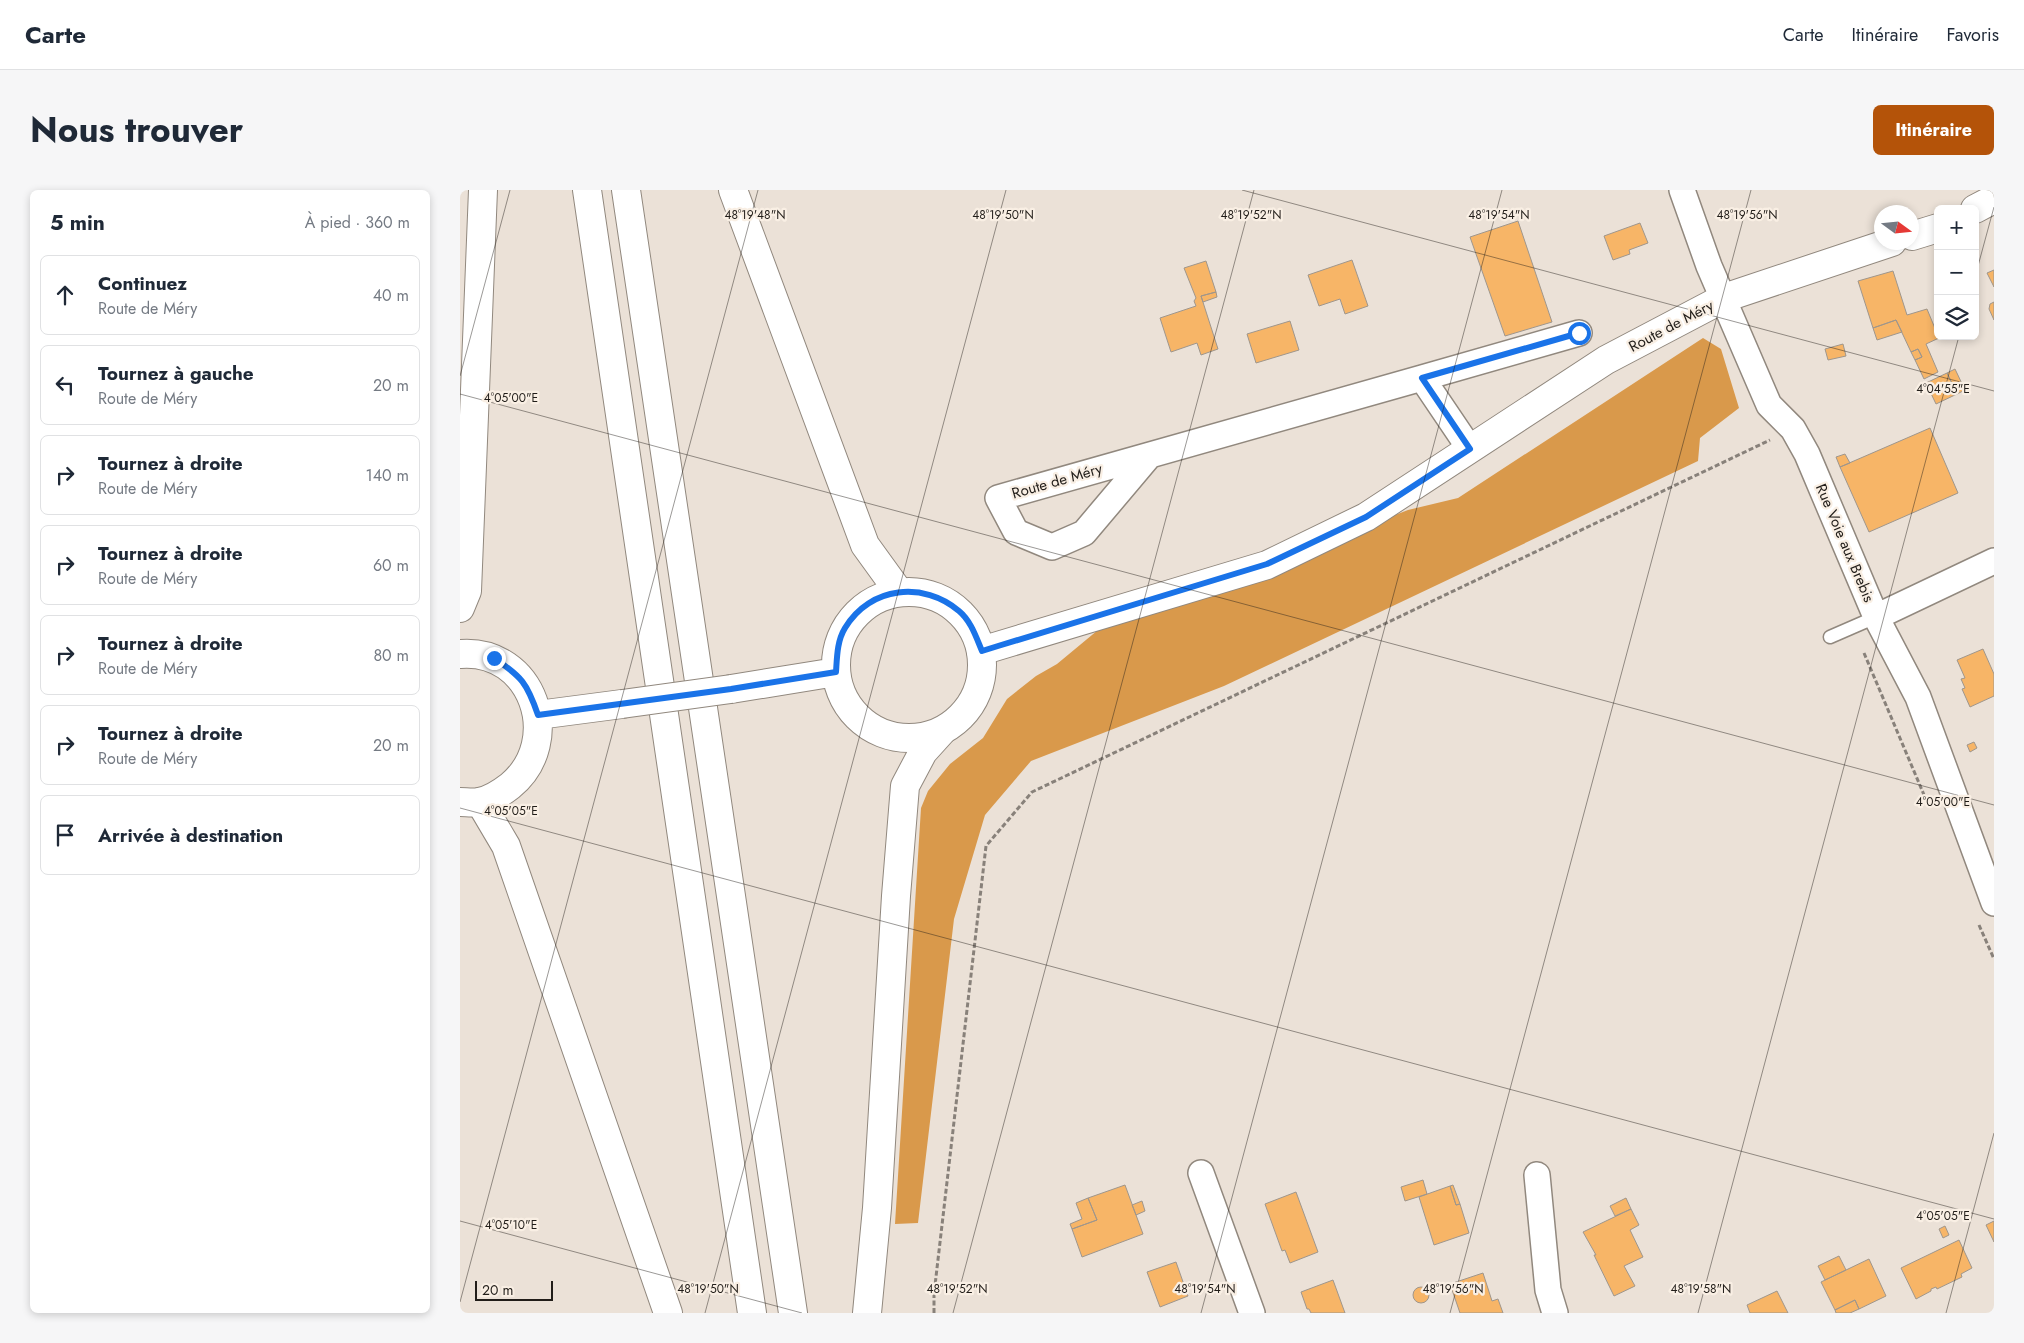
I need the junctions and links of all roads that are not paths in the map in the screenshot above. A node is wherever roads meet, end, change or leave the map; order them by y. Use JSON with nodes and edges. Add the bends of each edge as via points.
{"nodes":[{"id":1,"x":484,"y":190,"type":"edge"},
{"id":2,"x":587,"y":190,"type":"edge"},
{"id":3,"x":626,"y":190,"type":"edge"},
{"id":4,"x":733,"y":190,"type":"edge"},
{"id":5,"x":1682,"y":190,"type":"edge"},
{"id":6,"x":1992,"y":190,"type":"edge"},
{"id":7,"x":1994,"y":194,"type":"edge"},
{"id":8,"x":1994,"y":199,"type":"edge"},
{"id":9,"x":1979,"y":207,"type":"edge"},
{"id":10,"x":1934,"y":229,"type":"edge"},
{"id":11,"x":1919,"y":234,"type":"edge"},
{"id":12,"x":1874,"y":248,"type":"edge"},
{"id":13,"x":1724,"y":298,"type":"junction"},
{"id":14,"x":1579,"y":333,"type":"dead end"},
{"id":15,"x":1422,"y":378,"type":"junction"},
{"id":16,"x":1470,"y":449,"type":"junction"},
{"id":17,"x":1149,"y":456,"type":"junction"},
{"id":18,"x":1994,"y":561,"type":"edge"},
{"id":19,"x":899,"y":592,"type":"junction"},
{"id":20,"x":460,"y":608,"type":"edge"},
{"id":21,"x":1876,"y":617,"type":"junction"},
{"id":22,"x":1830,"y":637,"type":"dead end"},
{"id":23,"x":982,"y":651,"type":"junction"},
{"id":24,"x":460,"y":654,"type":"edge"},
{"id":25,"x":836,"y":672,"type":"junction"},
{"id":26,"x":538,"y":715,"type":"junction"},
{"id":27,"x":942,"y":731,"type":"junction"},
{"id":28,"x":470,"y":802,"type":"edge"},
{"id":29,"x":1994,"y":903,"type":"edge"},
{"id":30,"x":1201,"y":1173,"type":"dead end"},
{"id":31,"x":1537,"y":1175,"type":"dead end"},
{"id":32,"x":668,"y":1313,"type":"edge"},
{"id":33,"x":752,"y":1313,"type":"edge"},
{"id":34,"x":793,"y":1313,"type":"edge"},
{"id":35,"x":867,"y":1313,"type":"edge"},
{"id":36,"x":1252,"y":1313,"type":"edge"},
{"id":37,"x":1555,"y":1313,"type":"edge"}],
"edges":[{"from":1,"to":20,"type":"main road","via":[[467,591]]},
{"from":2,"to":33,"type":"main road"},
{"from":3,"to":34,"type":"main road"},
{"from":4,"to":19,"type":"main road","via":[[865,545]]},
{"from":5,"to":13,"type":"street","name":"Rue Voie aux Brebis"},
{"from":6,"to":7,"type":"street"},
{"from":8,"to":9,"type":"main road"},
{"from":10,"to":11,"type":"main road"},
{"from":12,"to":13,"type":"main road","name":"Route de Méry"},
{"from":13,"to":16,"type":"main road","name":"Route de Méry","via":[[1606,360]]},
{"from":13,"to":21,"type":"street","name":"Rue Voie aux Brebis","via":[[1769,405],[1793,429],[1808,454]]},
{"from":14,"to":15,"type":"street","name":"Route de Méry"},
{"from":15,"to":16,"type":"street"},
{"from":15,"to":17,"type":"street","name":"Route de Méry"},
{"from":16,"to":23,"type":"main road","name":"Route de Méry","via":[[1366,517],[1267,564]]},
{"from":17,"to":17,"type":"street","name":"Route de Méry","via":[[1140,458],[998,498],[1016,532],[1052,547],[1084,533]]},
{"from":18,"to":21,"type":"street"},
{"from":19,"to":23,"type":"main road","via":[[921,592],[943,599],[961,612],[974,630]]},
{"from":19,"to":25,"type":"main road","via":[[878,598],[859,610],[845,628],[837,649]]},
{"from":21,"to":22,"type":"lane"},
{"from":21,"to":29,"type":"street","name":"Rue Voie aux Brebis","via":[[1918,696]]},
{"from":23,"to":27,"type":"main road","via":[[982,675],[975,698],[962,717]]},
{"from":24,"to":26,"type":"main road","via":[[494,658],[514,672],[530,691]]},
{"from":25,"to":26,"type":"main road","bridge":true},
{"from":25,"to":27,"type":"main road","via":[[842,696],[855,715],[874,730],[896,738],[920,738]]},
{"from":26,"to":28,"type":"main road","via":[[538,738],[532,760],[519,779],[501,793]]},
{"from":27,"to":35,"type":"main road","via":[[923,752],[904,786],[877,1208]]},
{"from":28,"to":32,"type":"main road","via":[[506,846]]},
{"from":30,"to":36,"type":"street"},
{"from":31,"to":37,"type":"street","via":[[1548,1290]]}]}
